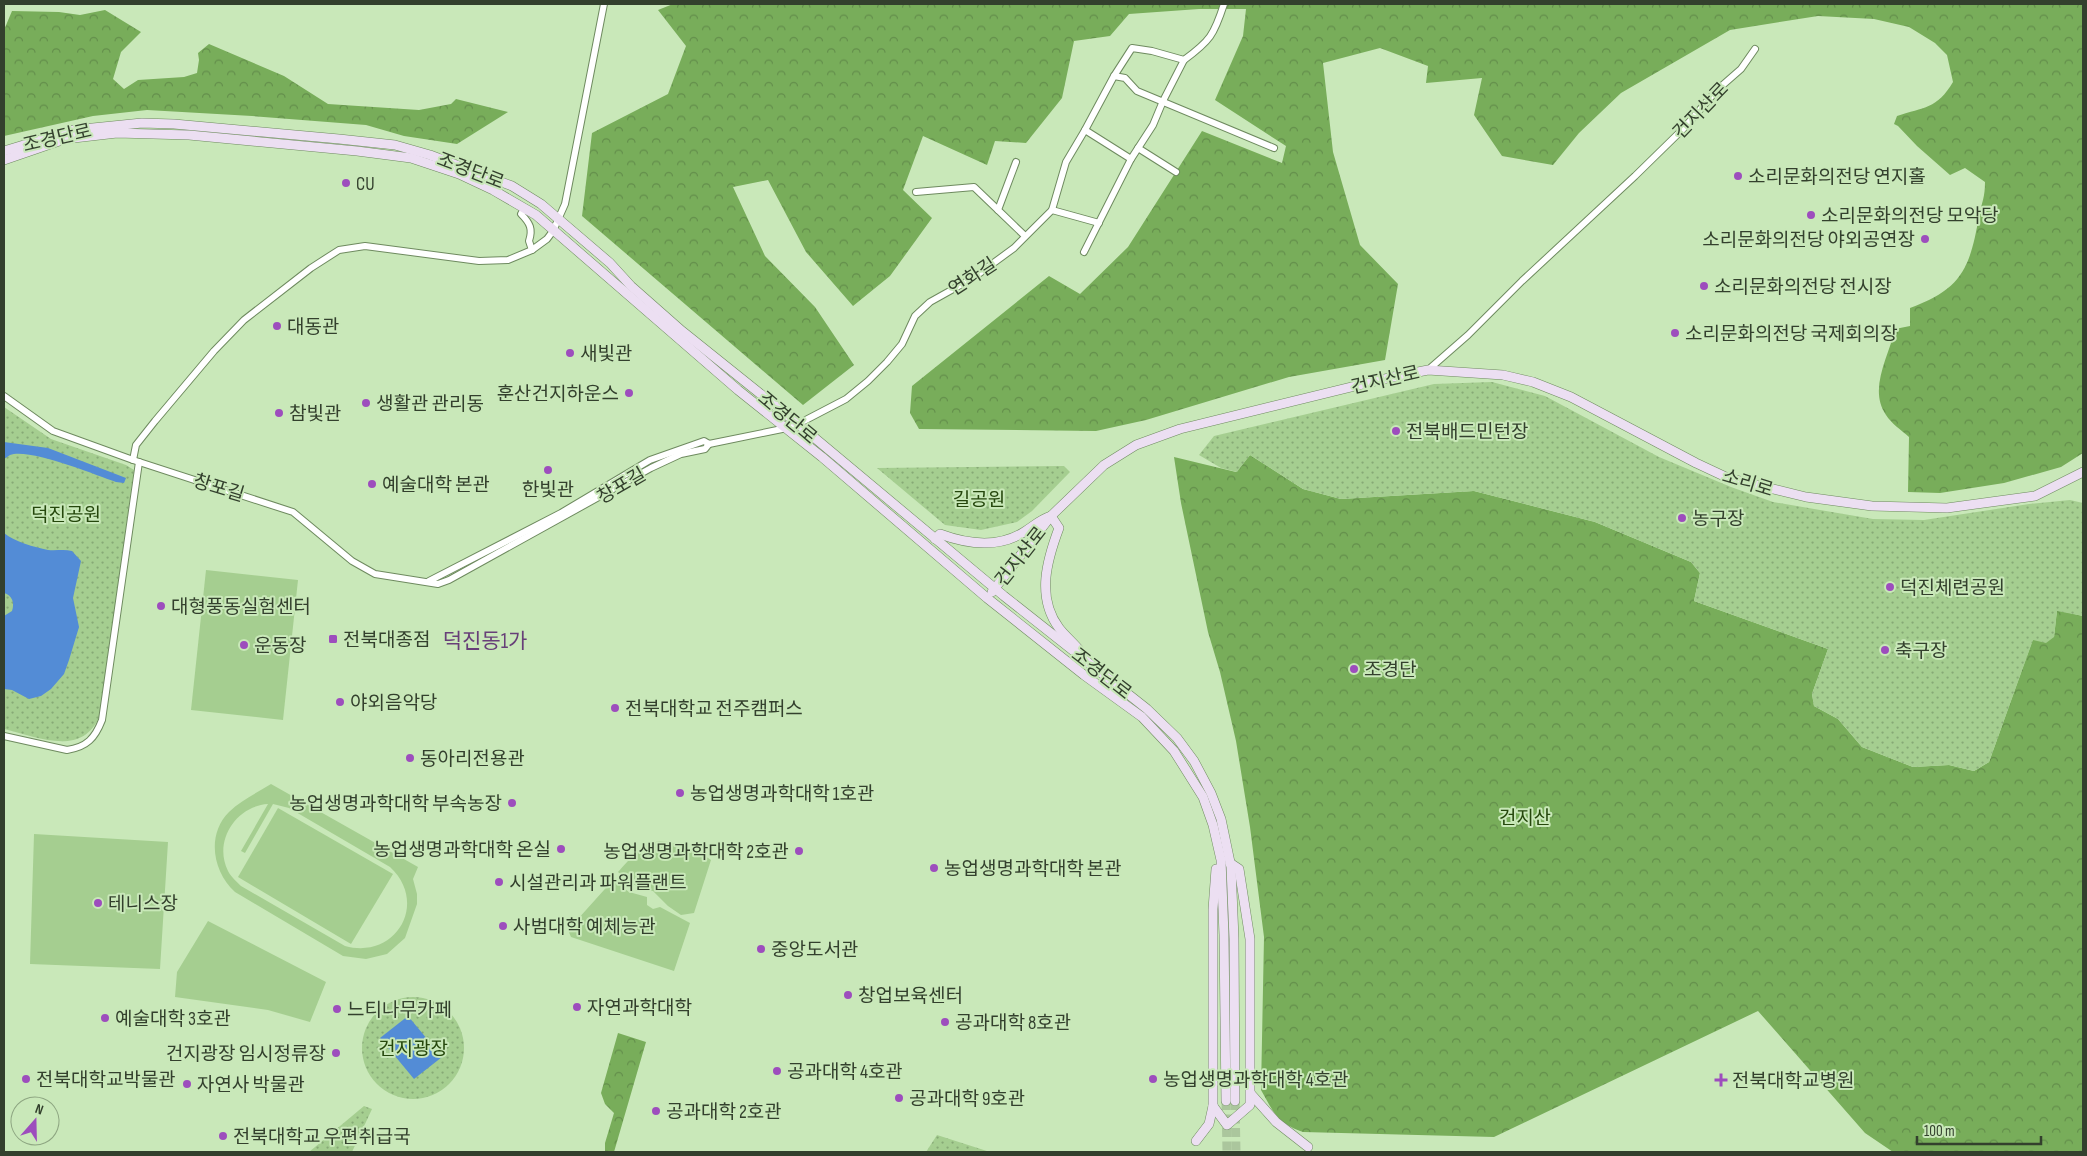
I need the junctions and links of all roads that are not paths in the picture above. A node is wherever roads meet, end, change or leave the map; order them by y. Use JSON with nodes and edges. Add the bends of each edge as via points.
{"nodes":[{"id":1,"x":604,"y":4,"type":"edge"},
{"id":2,"x":1224,"y":4,"type":"edge"},
{"id":3,"x":1755,"y":49,"type":"dead end"},
{"id":4,"x":1184,"y":60,"type":"junction"},
{"id":5,"x":1114,"y":76,"type":"junction"},
{"id":6,"x":1163,"y":101,"type":"junction"},
{"id":7,"x":1085,"y":130,"type":"junction"},
{"id":8,"x":1138,"y":148,"type":"junction"},
{"id":9,"x":1274,"y":148,"type":"dead end"},
{"id":10,"x":4,"y":151,"type":"edge"},
{"id":11,"x":1131,"y":159,"type":"junction"},
{"id":12,"x":4,"y":160,"type":"edge"},
{"id":13,"x":1016,"y":162,"type":"dead end"},
{"id":14,"x":1176,"y":172,"type":"dead end"},
{"id":15,"x":916,"y":192,"type":"dead end"},
{"id":16,"x":525,"y":208,"type":"junction"},
{"id":17,"x":998,"y":210,"type":"junction"},
{"id":18,"x":1052,"y":210,"type":"junction"},
{"id":19,"x":559,"y":218,"type":"junction"},
{"id":20,"x":1099,"y":223,"type":"junction"},
{"id":21,"x":553,"y":232,"type":"junction"},
{"id":22,"x":1025,"y":236,"type":"junction"},
{"id":23,"x":532,"y":250,"type":"junction"},
{"id":24,"x":1084,"y":252,"type":"dead end"},
{"id":25,"x":1428,"y":370,"type":"junction"},
{"id":26,"x":4,"y":396,"type":"edge"},
{"id":27,"x":798,"y":424,"type":"junction"},
{"id":28,"x":787,"y":428,"type":"junction"},
{"id":29,"x":136,"y":461,"type":"junction"},
{"id":30,"x":2083,"y":472,"type":"edge"},
{"id":31,"x":1051,"y":516,"type":"junction"},
{"id":32,"x":935,"y":539,"type":"junction"},
{"id":33,"x":995,"y":588,"type":"junction"},
{"id":34,"x":987,"y":598,"type":"junction"},
{"id":35,"x":1091,"y":665,"type":"junction"},
{"id":36,"x":4,"y":736,"type":"edge"},
{"id":37,"x":1225,"y":862,"type":"junction"},
{"id":38,"x":1251,"y":1094,"type":"junction"},
{"id":39,"x":1231,"y":1101,"type":"tunnel mouth"},
{"id":40,"x":1213,"y":1106,"type":"junction"},
{"id":41,"x":1196,"y":1141,"type":"dead end"},
{"id":42,"x":1308,"y":1146,"type":"dead end"}],
"edges":[{"from":1,"to":19,"type":"street","via":[[565,204]]},
{"from":2,"to":4,"type":"street","via":[[1216,29],[1205,45]]},
{"from":3,"to":25,"type":"street","name":"건지산로","via":[[1741,69],[1717,90],[1683,129]]},
{"from":4,"to":5,"type":"street","name":"연화길","via":[[1132,48]]},
{"from":4,"to":6,"type":"street"},
{"from":5,"to":6,"type":"street","via":[[1125,78],[1137,91]]},
{"from":5,"to":7,"type":"street","name":"연화길"},
{"from":6,"to":8,"type":"street"},
{"from":6,"to":9,"type":"street"},
{"from":7,"to":11,"type":"street"},
{"from":7,"to":18,"type":"street","name":"연화길","via":[[1066,162]]},
{"from":8,"to":11,"type":"street"},
{"from":8,"to":14,"type":"street"},
{"from":10,"to":19,"type":"street","name":"조경단로","via":[[73,130],[142,123],[395,145],[430,154],[512,186]]},
{"from":11,"to":20,"type":"street"},
{"from":12,"to":16,"type":"street","name":"조경단로","via":[[65,139],[116,133],[208,137],[411,158],[459,174]]},
{"from":13,"to":17,"type":"street"},
{"from":15,"to":17,"type":"street","via":[[974,187]]},
{"from":16,"to":21,"type":"street","name":"조경단로"},
{"from":16,"to":23,"type":"street","via":[[521,214],[532,232],[529,241]]},
{"from":17,"to":22,"type":"street"},
{"from":18,"to":20,"type":"street"},
{"from":18,"to":22,"type":"street","name":"연화길"},
{"from":19,"to":21,"type":"street"},
{"from":19,"to":27,"type":"street","name":"조경단로","via":[[682,331]]},
{"from":20,"to":24,"type":"street"},
{"from":21,"to":23,"type":"street"},
{"from":21,"to":28,"type":"street","name":"조경단로"},
{"from":22,"to":27,"type":"street","name":"연화길","via":[[973,278],[930,302],[915,316],[902,344],[887,362],[846,399]]},
{"from":23,"to":29,"type":"street","via":[[508,260],[479,261],[365,246],[340,250],[311,268],[238,326],[214,350],[136,445]]},
{"from":25,"to":30,"type":"street","name":"소리로","via":[[1495,374],[1534,382],[1571,397],[1728,478],[1806,497],[1872,506],[1947,508],[2035,496]]},
{"from":25,"to":31,"type":"street","name":"건지산로","via":[[1224,418],[1154,438],[1104,464]]},
{"from":26,"to":29,"type":"street","name":"창포길","via":[[53,431]]},
{"from":27,"to":28,"type":"street","name":"연화길"},
{"from":27,"to":32,"type":"street","name":"조경단로"},
{"from":28,"to":29,"type":"street","name":"창포길","via":[[709,444],[705,449],[681,454],[438,584],[375,574],[352,560],[293,512]]},
{"from":28,"to":34,"type":"street","name":"조경단로"},
{"from":29,"to":36,"type":"street","via":[[102,720],[97,733],[88,743],[67,750]]},
{"from":31,"to":32,"type":"street","via":[[1006,540],[977,544],[940,534]]},
{"from":31,"to":33,"type":"street","name":"건지산로"},
{"from":31,"to":35,"type":"street","via":[[1058,528],[1044,585],[1048,600],[1059,628]]},
{"from":32,"to":33,"type":"street","name":"조경단로"},
{"from":33,"to":34,"type":"street","name":"건지산로"},
{"from":33,"to":35,"type":"street","name":"조경단로"},
{"from":34,"to":37,"type":"street","name":"조경단로","via":[[1160,734],[1188,770],[1203,797]]},
{"from":35,"to":37,"type":"street","name":"조경단로","via":[[1165,724],[1194,761],[1221,819]]},
{"from":37,"to":38,"type":"street","via":[[1239,869],[1250,939]]},
{"from":37,"to":39,"type":"street","name":"조경단로","via":[[1224,935]]},
{"from":37,"to":40,"type":"street","via":[[1216,864],[1213,909]]},
{"from":38,"to":40,"type":"street","via":[[1250,1105],[1227,1125]]},
{"from":38,"to":42,"type":"street","via":[[1276,1122]]},
{"from":40,"to":41,"type":"street","via":[[1209,1124]]}]}
